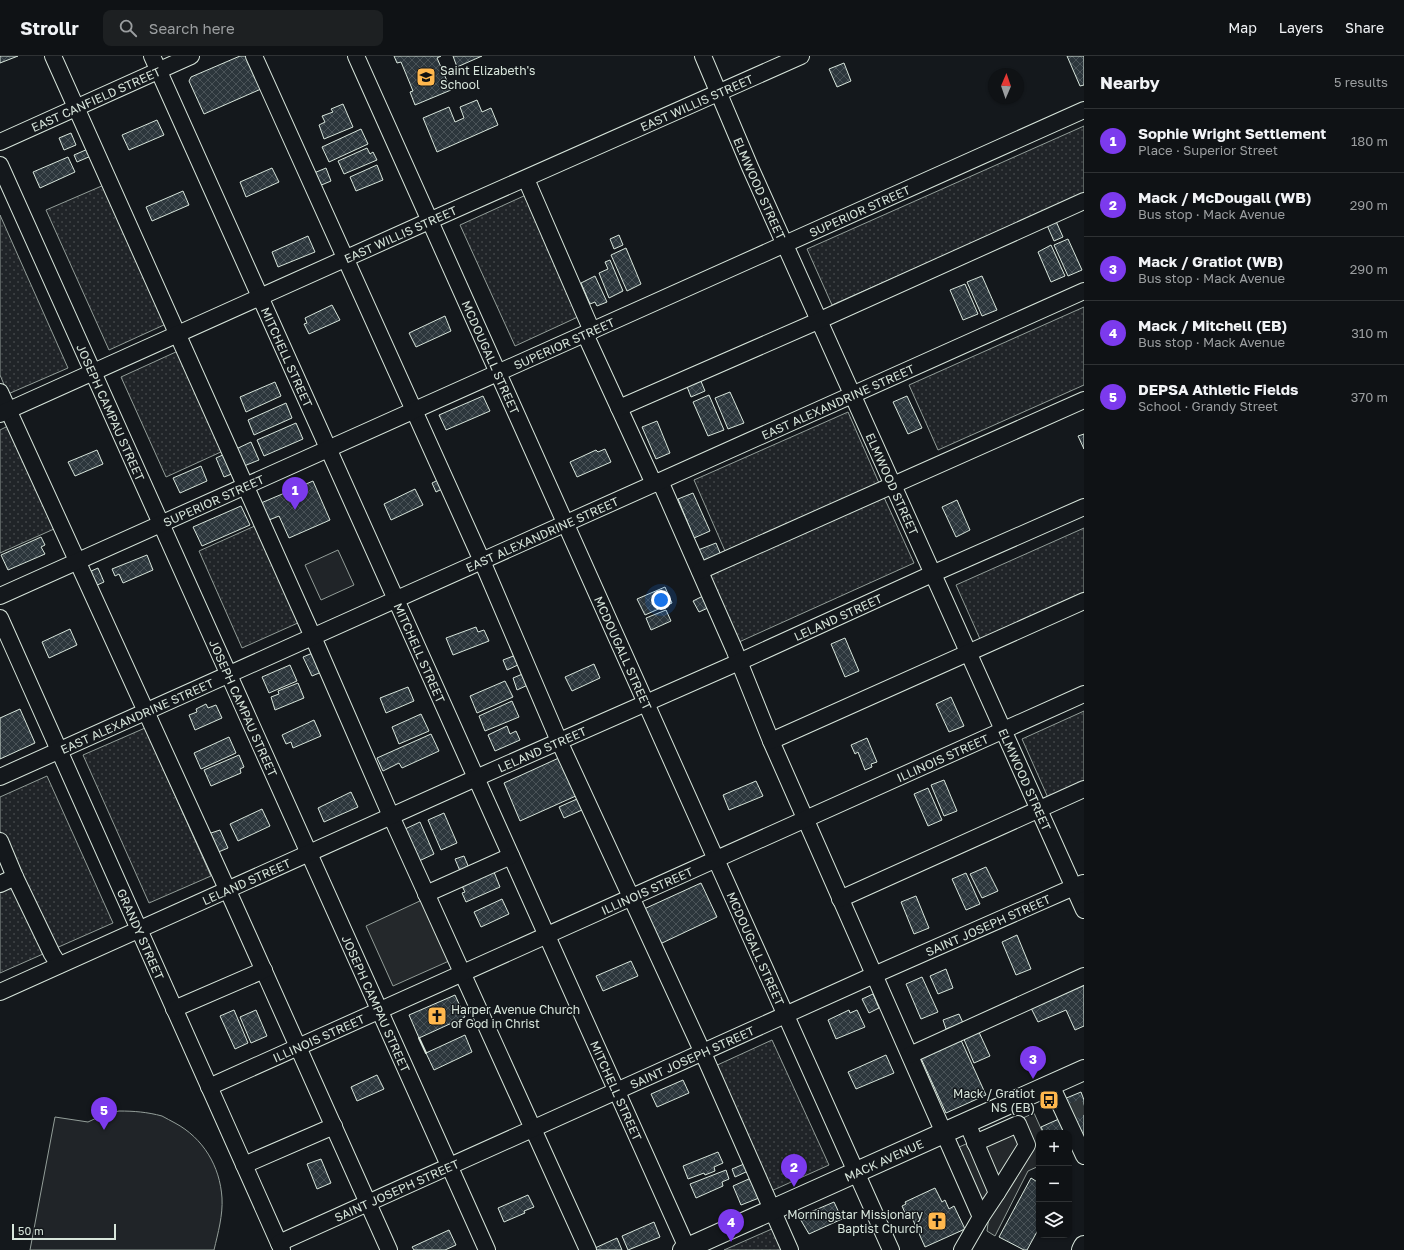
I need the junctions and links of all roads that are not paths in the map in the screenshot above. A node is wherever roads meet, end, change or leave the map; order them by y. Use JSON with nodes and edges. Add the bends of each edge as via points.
{"nodes":[{"id":1,"x":52,"y":56,"type":"edge"},
{"id":2,"x":152,"y":56,"type":"edge"},
{"id":3,"x":192,"y":56,"type":"edge"},
{"id":4,"x":254,"y":56,"type":"edge"},
{"id":5,"x":356,"y":56,"type":"edge"},
{"id":6,"x":703,"y":56,"type":"edge"},
{"id":7,"x":802,"y":56,"type":"edge"},
{"id":8,"x":159,"y":71,"type":"junction"},
{"id":9,"x":719,"y":93,"type":"junction"},
{"id":10,"x":76,"y":108,"type":"junction"},
{"id":11,"x":1084,"y":110,"type":"edge"},
{"id":12,"x":0,"y":142,"type":"edge"},
{"id":13,"x":0,"y":165,"type":"edge"},
{"id":14,"x":526,"y":179,"type":"junction"},
{"id":15,"x":1084,"y":201,"type":"edge"},
{"id":16,"x":429,"y":221,"type":"junction"},
{"id":17,"x":784,"y":244,"type":"junction"},
{"id":18,"x":345,"y":260,"type":"junction"},
{"id":19,"x":1084,"y":291,"type":"edge"},
{"id":20,"x":261,"y":297,"type":"junction"},
{"id":21,"x":818,"y":320,"type":"junction"},
{"id":22,"x":589,"y":332,"type":"junction"},
{"id":23,"x":178,"y":335,"type":"junction"},
{"id":24,"x":93,"y":372,"type":"junction"},
{"id":25,"x":497,"y":373,"type":"junction"},
{"id":26,"x":0,"y":392,"type":"edge"},
{"id":27,"x":852,"y":395,"type":"junction"},
{"id":28,"x":1084,"y":400,"type":"edge"},
{"id":29,"x":619,"y":408,"type":"junction"},
{"id":30,"x":413,"y":411,"type":"junction"},
{"id":31,"x":4,"y":412,"type":"edge"},
{"id":32,"x":328,"y":449,"type":"junction"},
{"id":33,"x":657,"y":482,"type":"junction"},
{"id":34,"x":893,"y":485,"type":"junction"},
{"id":35,"x":245,"y":486,"type":"junction"},
{"id":36,"x":1084,"y":507,"type":"edge"},
{"id":37,"x":161,"y":523,"type":"junction"},
{"id":38,"x":565,"y":524,"type":"junction"},
{"id":39,"x":76,"y":561,"type":"junction"},
{"id":40,"x":482,"y":561,"type":"junction"},
{"id":41,"x":700,"y":571,"type":"junction"},
{"id":42,"x":932,"y":574,"type":"junction"},
{"id":43,"x":0,"y":596,"type":"edge"},
{"id":44,"x":396,"y":600,"type":"junction"},
{"id":45,"x":1084,"y":601,"type":"edge"},
{"id":46,"x":0,"y":618,"type":"edge"},
{"id":47,"x":313,"y":637,"type":"junction"},
{"id":48,"x":968,"y":654,"type":"junction"},
{"id":49,"x":739,"y":662,"type":"junction"},
{"id":50,"x":229,"y":674,"type":"junction"},
{"id":51,"x":1084,"y":694,"type":"edge"},
{"id":52,"x":646,"y":703,"type":"junction"},
{"id":53,"x":146,"y":712,"type":"junction"},
{"id":54,"x":1003,"y":731,"type":"junction"},
{"id":55,"x":559,"y":741,"type":"junction"},
{"id":56,"x":771,"y":741,"type":"junction"},
{"id":57,"x":59,"y":750,"type":"junction"},
{"id":58,"x":0,"y":777,"type":"edge"},
{"id":59,"x":476,"y":778,"type":"junction"},
{"id":60,"x":1084,"y":789,"type":"edge"},
{"id":61,"x":1038,"y":810,"type":"junction"},
{"id":62,"x":391,"y":816,"type":"junction"},
{"id":63,"x":805,"y":819,"type":"junction"},
{"id":64,"x":0,"y":841,"type":"edge"},
{"id":65,"x":308,"y":853,"type":"junction"},
{"id":66,"x":511,"y":856,"type":"junction"},
{"id":67,"x":716,"y":859,"type":"junction"},
{"id":68,"x":15,"y":878,"type":"junction"},
{"id":69,"x":0,"y":884,"type":"edge"},
{"id":70,"x":1079,"y":885,"type":"edge"},
{"id":71,"x":227,"y":889,"type":"junction"},
{"id":72,"x":426,"y":894,"type":"junction"},
{"id":73,"x":632,"y":897,"type":"junction"},
{"id":74,"x":840,"y":899,"type":"junction"},
{"id":75,"x":1084,"y":910,"type":"edge"},
{"id":76,"x":138,"y":929,"type":"junction"},
{"id":77,"x":547,"y":936,"type":"junction"},
{"id":78,"x":59,"y":965,"type":"junction"},
{"id":79,"x":264,"y":970,"type":"junction"},
{"id":80,"x":462,"y":974,"type":"junction"},
{"id":81,"x":874,"y":975,"type":"junction"},
{"id":82,"x":1084,"y":976,"type":"edge"},
{"id":83,"x":0,"y":992,"type":"edge"},
{"id":84,"x":174,"y":1009,"type":"junction"},
{"id":85,"x":380,"y":1011,"type":"junction"},
{"id":86,"x":786,"y":1015,"type":"junction"},
{"id":87,"x":298,"y":1047,"type":"junction"},
{"id":88,"x":703,"y":1052,"type":"junction"},
{"id":89,"x":910,"y":1055,"type":"junction"},
{"id":90,"x":1084,"y":1070,"type":"edge"},
{"id":91,"x":1051,"y":1085,"type":"junction"},
{"id":92,"x":209,"y":1087,"type":"junction"},
{"id":93,"x":617,"y":1092,"type":"junction"},
{"id":94,"x":967,"y":1123,"type":"junction"},
{"id":95,"x":334,"y":1126,"type":"junction"},
{"id":96,"x":533,"y":1129,"type":"junction"},
{"id":97,"x":944,"y":1133,"type":"junction"},
{"id":98,"x":975,"y":1143,"type":"junction"},
{"id":99,"x":1084,"y":1156,"type":"edge"},
{"id":100,"x":244,"y":1166,"type":"junction"},
{"id":101,"x":450,"y":1167,"type":"junction"},
{"id":102,"x":856,"y":1172,"type":"junction"},
{"id":103,"x":997,"y":1193,"type":"junction"},
{"id":104,"x":368,"y":1203,"type":"junction"},
{"id":105,"x":772,"y":1210,"type":"junction"},
{"id":106,"x":981,"y":1217,"type":"junction"},
{"id":107,"x":281,"y":1246,"type":"edge"},
{"id":108,"x":1084,"y":1246,"type":"edge"},
{"id":109,"x":686,"y":1249,"type":"edge"},
{"id":110,"x":389,"y":1250,"type":"edge"},
{"id":111,"x":487,"y":1250,"type":"edge"},
{"id":112,"x":588,"y":1250,"type":"edge"},
{"id":113,"x":790,"y":1250,"type":"edge"},
{"id":114,"x":891,"y":1250,"type":"edge"},
{"id":115,"x":963,"y":1250,"type":"edge"},
{"id":116,"x":1082,"y":1250,"type":"edge"}],
"edges":[{"from":1,"to":10,"type":"street"},
{"from":2,"to":8,"type":"street","name":"MITCHELL STREET"},
{"from":3,"to":8,"type":"street","name":"EAST CANFIELD STREET"},
{"from":4,"to":18,"type":"street"},
{"from":5,"to":16,"type":"street","name":"MCDOUGALL STREET"},
{"from":6,"to":9,"type":"street","name":"ELMWOOD STREET"},
{"from":7,"to":9,"type":"street","name":"EAST WILLIS STREET"},
{"from":8,"to":10,"type":"street","name":"EAST CANFIELD STREET"},
{"from":8,"to":20,"type":"street","name":"MITCHELL STREET"},
{"from":9,"to":14,"type":"street","name":"EAST WILLIS STREET"},
{"from":9,"to":17,"type":"street","name":"ELMWOOD STREET"},
{"from":10,"to":12,"type":"street","name":"EAST CANFIELD STREET"},
{"from":10,"to":23,"type":"street"},
{"from":11,"to":17,"type":"street","name":"SUPERIOR STREET"},
{"from":13,"to":24,"type":"street","name":"JOSEPH CAMPAU STREET"},
{"from":14,"to":16,"type":"street","name":"EAST WILLIS STREET"},
{"from":14,"to":22,"type":"street"},
{"from":15,"to":21,"type":"street"},
{"from":16,"to":18,"type":"street","name":"EAST WILLIS STREET"},
{"from":16,"to":25,"type":"street","name":"MCDOUGALL STREET"},
{"from":17,"to":21,"type":"street","name":"ELMWOOD STREET"},
{"from":17,"to":22,"type":"street","name":"SUPERIOR STREET"},
{"from":18,"to":20,"type":"street","name":"EAST WILLIS STREET"},
{"from":18,"to":30,"type":"street"},
{"from":19,"to":27,"type":"street","name":"EAST ALEXANDRINE STREET"},
{"from":20,"to":23,"type":"street","name":"EAST WILLIS STREET"},
{"from":20,"to":32,"type":"street","name":"MITCHELL STREET"},
{"from":21,"to":27,"type":"street","name":"ELMWOOD STREET"},
{"from":21,"to":29,"type":"street"},
{"from":22,"to":25,"type":"street","name":"SUPERIOR STREET"},
{"from":22,"to":29,"type":"street"},
{"from":23,"to":24,"type":"street","name":"EAST WILLIS STREET"},
{"from":23,"to":35,"type":"street"},
{"from":24,"to":31,"type":"street","name":"EAST WILLIS STREET"},
{"from":24,"to":37,"type":"street","name":"JOSEPH CAMPAU STREET"},
{"from":25,"to":30,"type":"street","name":"SUPERIOR STREET"},
{"from":25,"to":38,"type":"street","name":"MCDOUGALL STREET"},
{"from":26,"to":31,"type":"street"},
{"from":27,"to":33,"type":"street","name":"EAST ALEXANDRINE STREET"},
{"from":27,"to":34,"type":"street","name":"ELMWOOD STREET"},
{"from":28,"to":34,"type":"street"},
{"from":29,"to":33,"type":"street"},
{"from":30,"to":32,"type":"street","name":"SUPERIOR STREET"},
{"from":30,"to":40,"type":"street"},
{"from":31,"to":39,"type":"street"},
{"from":32,"to":35,"type":"street","name":"SUPERIOR STREET"},
{"from":32,"to":44,"type":"street","name":"MITCHELL STREET"},
{"from":33,"to":38,"type":"street","name":"EAST ALEXANDRINE STREET"},
{"from":33,"to":41,"type":"street"},
{"from":34,"to":41,"type":"street"},
{"from":34,"to":42,"type":"street","name":"ELMWOOD STREET"},
{"from":35,"to":37,"type":"street","name":"SUPERIOR STREET"},
{"from":35,"to":47,"type":"street"},
{"from":36,"to":42,"type":"street","name":"LELAND STREET"},
{"from":37,"to":39,"type":"street","name":"SUPERIOR STREET"},
{"from":37,"to":50,"type":"street","name":"JOSEPH CAMPAU STREET"},
{"from":38,"to":40,"type":"street","name":"EAST ALEXANDRINE STREET"},
{"from":38,"to":52,"type":"street","name":"MCDOUGALL STREET"},
{"from":39,"to":43,"type":"street","name":"SUPERIOR STREET"},
{"from":39,"to":53,"type":"street"},
{"from":40,"to":44,"type":"street","name":"EAST ALEXANDRINE STREET"},
{"from":40,"to":55,"type":"street"},
{"from":41,"to":49,"type":"street"},
{"from":42,"to":48,"type":"street","name":"ELMWOOD STREET"},
{"from":42,"to":49,"type":"street","name":"LELAND STREET"},
{"from":44,"to":47,"type":"street","name":"EAST ALEXANDRINE STREET"},
{"from":44,"to":59,"type":"street","name":"MITCHELL STREET"},
{"from":45,"to":48,"type":"street"},
{"from":46,"to":57,"type":"street","name":"GRANDY STREET"},
{"from":47,"to":50,"type":"street","name":"EAST ALEXANDRINE STREET"},
{"from":47,"to":62,"type":"street"},
{"from":48,"to":54,"type":"street","name":"ELMWOOD STREET"},
{"from":48,"to":56,"type":"street"},
{"from":49,"to":52,"type":"street","name":"LELAND STREET"},
{"from":49,"to":56,"type":"street"},
{"from":50,"to":53,"type":"street","name":"EAST ALEXANDRINE STREET"},
{"from":50,"to":65,"type":"street","name":"JOSEPH CAMPAU STREET"},
{"from":51,"to":54,"type":"street","name":"ILLINOIS STREET"},
{"from":52,"to":55,"type":"street","name":"LELAND STREET"},
{"from":52,"to":67,"type":"street","name":"MCDOUGALL STREET"},
{"from":53,"to":57,"type":"street","name":"EAST ALEXANDRINE STREET"},
{"from":53,"to":71,"type":"street"},
{"from":54,"to":61,"type":"street","name":"ELMWOOD STREET"},
{"from":54,"to":63,"type":"street","name":"ILLINOIS STREET"},
{"from":55,"to":59,"type":"street","name":"LELAND STREET"},
{"from":55,"to":73,"type":"street"},
{"from":56,"to":63,"type":"street"},
{"from":57,"to":58,"type":"street","name":"EAST ALEXANDRINE STREET"},
{"from":57,"to":76,"type":"street","name":"GRANDY STREET"},
{"from":59,"to":62,"type":"street","name":"LELAND STREET"},
{"from":59,"to":66,"type":"street","name":"MITCHELL STREET"},
{"from":60,"to":61,"type":"street"},
{"from":61,"to":70,"type":"street","name":"ELMWOOD STREET"},
{"from":61,"to":74,"type":"street"},
{"from":62,"to":65,"type":"street","name":"LELAND STREET"},
{"from":62,"to":72,"type":"street"},
{"from":63,"to":67,"type":"street","name":"ILLINOIS STREET"},
{"from":63,"to":74,"type":"street"},
{"from":64,"to":68,"type":"street"},
{"from":65,"to":71,"type":"street","name":"LELAND STREET"},
{"from":65,"to":85,"type":"street","name":"JOSEPH CAMPAU STREET"},
{"from":66,"to":72,"type":"street"},
{"from":66,"to":77,"type":"street","name":"MITCHELL STREET"},
{"from":67,"to":73,"type":"street","name":"ILLINOIS STREET"},
{"from":67,"to":86,"type":"street","name":"MCDOUGALL STREET"},
{"from":68,"to":69,"type":"street"},
{"from":68,"to":78,"type":"street"},
{"from":70,"to":75,"type":"street","name":"ELMWOOD STREET"},
{"from":70,"to":81,"type":"street","name":"SAINT JOSEPH STREET"},
{"from":71,"to":76,"type":"street","name":"LELAND STREET"},
{"from":71,"to":79,"type":"street"},
{"from":72,"to":80,"type":"street"},
{"from":73,"to":77,"type":"street","name":"ILLINOIS STREET"},
{"from":73,"to":88,"type":"street"},
{"from":74,"to":81,"type":"street"},
{"from":76,"to":78,"type":"street","name":"LELAND STREET"},
{"from":76,"to":84,"type":"street","name":"GRANDY STREET"},
{"from":77,"to":80,"type":"street","name":"ILLINOIS STREET"},
{"from":77,"to":93,"type":"street","name":"MITCHELL STREET"},
{"from":78,"to":83,"type":"street","name":"LELAND STREET"},
{"from":79,"to":84,"type":"street"},
{"from":79,"to":87,"type":"street"},
{"from":80,"to":85,"type":"street","name":"ILLINOIS STREET"},
{"from":80,"to":96,"type":"street"},
{"from":81,"to":86,"type":"street","name":"SAINT JOSEPH STREET"},
{"from":81,"to":89,"type":"street"},
{"from":82,"to":89,"type":"street"},
{"from":84,"to":92,"type":"street","name":"GRANDY STREET"},
{"from":85,"to":87,"type":"street","name":"ILLINOIS STREET"},
{"from":85,"to":101,"type":"street","name":"JOSEPH CAMPAU STREET"},
{"from":86,"to":88,"type":"street","name":"SAINT JOSEPH STREET"},
{"from":86,"to":102,"type":"street","name":"MCDOUGALL STREET"},
{"from":87,"to":92,"type":"street","name":"ILLINOIS STREET"},
{"from":87,"to":95,"type":"street"},
{"from":88,"to":93,"type":"street","name":"SAINT JOSEPH STREET"},
{"from":88,"to":105,"type":"street"},
{"from":89,"to":97,"type":"street"},
{"from":90,"to":91,"type":"main road","name":"MACK AVENUE"},
{"from":91,"to":94,"type":"main road","name":"MACK AVENUE"},
{"from":91,"to":99,"type":"street","via":[[1067,1113]]},
{"from":92,"to":100,"type":"street","name":"GRANDY STREET"},
{"from":93,"to":96,"type":"street","name":"SAINT JOSEPH STREET"},
{"from":93,"to":109,"type":"street","name":"MITCHELL STREET"},
{"from":94,"to":97,"type":"main road","name":"MACK AVENUE"},
{"from":94,"to":98,"type":"street"},
{"from":95,"to":100,"type":"street"},
{"from":95,"to":104,"type":"street"},
{"from":96,"to":101,"type":"street","name":"SAINT JOSEPH STREET"},
{"from":96,"to":112,"type":"street"},
{"from":97,"to":102,"type":"main road","name":"MACK AVENUE"},
{"from":97,"to":106,"type":"street"},
{"from":98,"to":103,"type":"street"},
{"from":98,"to":103,"type":"street","via":[[1018,1124],[1027,1145]]},
{"from":100,"to":107,"type":"street","name":"GRANDY STREET"},
{"from":101,"to":104,"type":"street","name":"SAINT JOSEPH STREET"},
{"from":101,"to":111,"type":"street","name":"JOSEPH CAMPAU STREET"},
{"from":102,"to":105,"type":"main road","name":"MACK AVENUE"},
{"from":102,"to":114,"type":"street","name":"MCDOUGALL STREET"},
{"from":103,"to":106,"type":"street"},
{"from":104,"to":107,"type":"street","name":"SAINT JOSEPH STREET"},
{"from":104,"to":110,"type":"street"},
{"from":105,"to":109,"type":"main road","name":"MACK AVENUE"},
{"from":105,"to":113,"type":"street"},
{"from":106,"to":115,"type":"street"},
{"from":108,"to":116,"type":"main road"}]}
